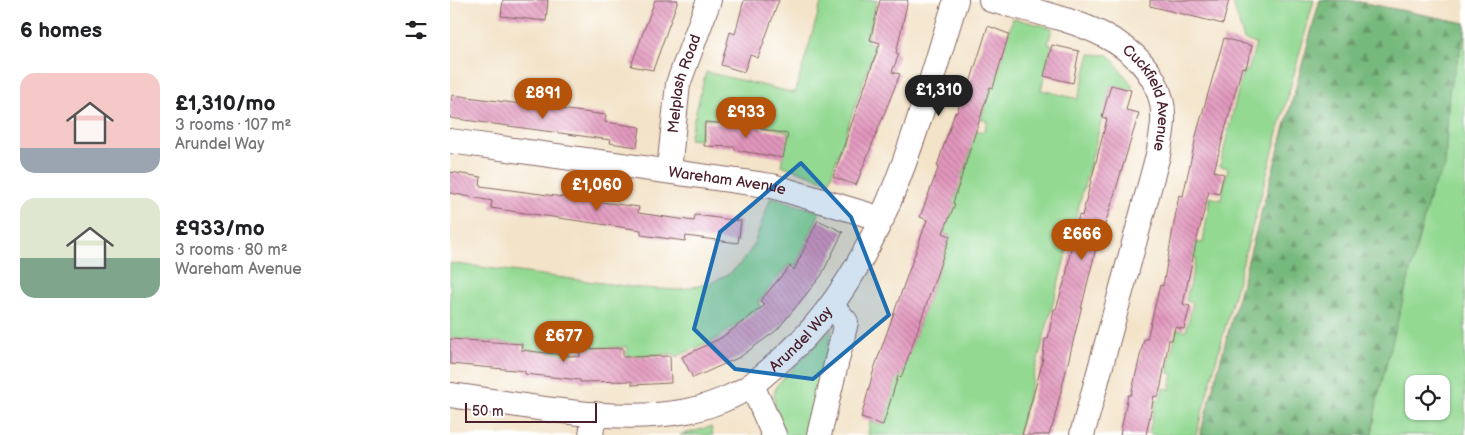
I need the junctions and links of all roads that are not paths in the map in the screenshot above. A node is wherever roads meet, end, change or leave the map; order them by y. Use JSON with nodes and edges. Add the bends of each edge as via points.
{"nodes":[{"id":1,"x":709,"y":0,"type":"edge"},
{"id":2,"x":956,"y":0,"type":"edge"},
{"id":3,"x":991,"y":0,"type":"edge"},
{"id":4,"x":450,"y":141,"type":"edge"},
{"id":5,"x":669,"y":170,"type":"junction"},
{"id":6,"x":882,"y":219,"type":"junction"},
{"id":7,"x":832,"y":306,"type":"junction"},
{"id":8,"x":752,"y":385,"type":"junction"},
{"id":9,"x":450,"y":395,"type":"edge"},
{"id":10,"x":592,"y":424,"type":"edge"},
{"id":11,"x":774,"y":435,"type":"edge"},
{"id":12,"x":819,"y":435,"type":"edge"},
{"id":13,"x":1082,"y":435,"type":"edge"}],
"edges":[{"from":1,"to":5,"type":"street","name":"Melplash Road","via":[[678,84]]},
{"from":2,"to":6,"type":"street","name":"Arundel Way","via":[[898,181]]},
{"from":3,"to":13,"type":"street","name":"Cuckfield Avenue","via":[[1093,29],[1120,44],[1144,66],[1161,100],[1163,127],[1156,164]]},
{"from":4,"to":5,"type":"street","name":"Wareham Avenue"},
{"from":5,"to":6,"type":"street","name":"Wareham Avenue","via":[[772,186]]},
{"from":6,"to":7,"type":"street","name":"Arundel Way","via":[[860,264]]},
{"from":7,"to":8,"type":"street","name":"Arundel Way","via":[[794,349]]},
{"from":7,"to":12,"type":"street","via":[[846,322]]},
{"from":8,"to":10,"type":"street","name":"Arundel Way","via":[[688,411]]},
{"from":8,"to":11,"type":"street"},
{"from":9,"to":10,"type":"street","name":"Arundel Way"}]}
